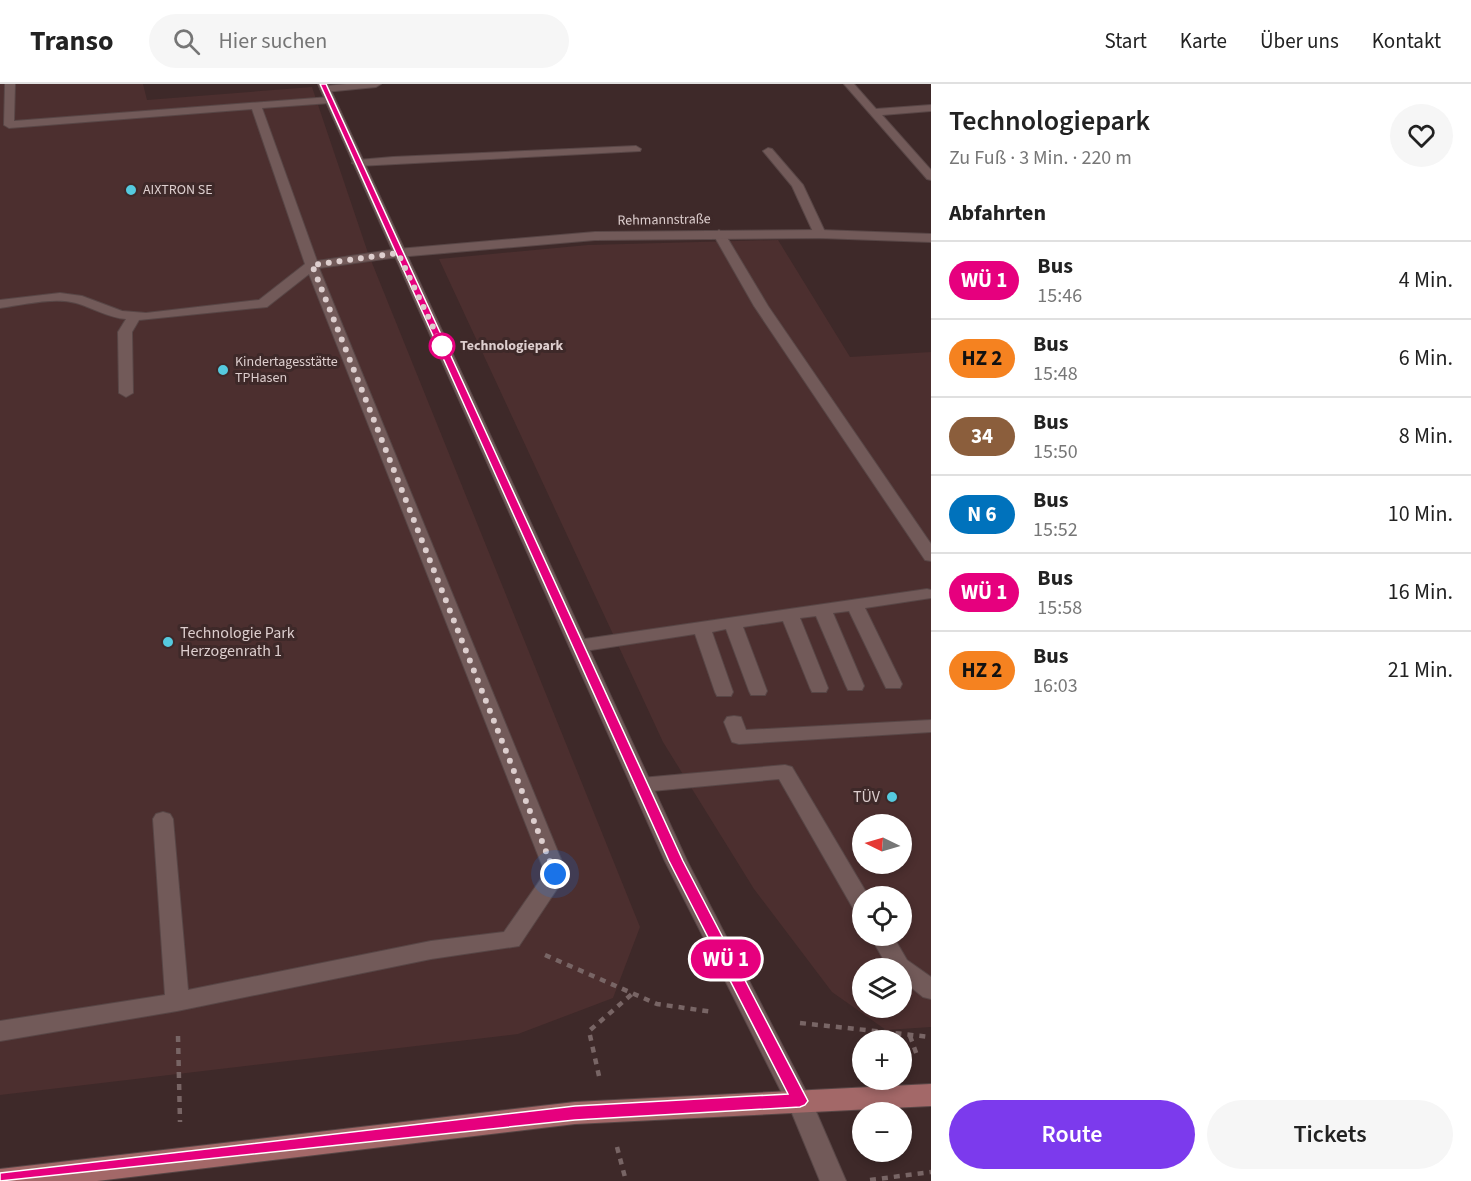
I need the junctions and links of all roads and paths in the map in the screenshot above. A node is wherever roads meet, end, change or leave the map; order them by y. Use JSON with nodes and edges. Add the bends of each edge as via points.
{"nodes":[{"id":1,"x":10,"y":84,"type":"edge"},
{"id":2,"x":376,"y":84,"type":"edge"},
{"id":3,"x":849,"y":84,"type":"edge"},
{"id":4,"x":326,"y":91,"type":"edge"},
{"id":5,"x":84,"y":105,"type":"dead end"},
{"id":6,"x":256,"y":106,"type":"junction"},
{"id":7,"x":931,"y":108,"type":"edge"},
{"id":8,"x":874,"y":112,"type":"junction"},
{"id":9,"x":86,"y":119,"type":"junction"},
{"id":10,"x":636,"y":149,"type":"dead end"},
{"id":11,"x":768,"y":151,"type":"dead end"},
{"id":12,"x":358,"y":163,"type":"junction"},
{"id":13,"x":931,"y":177,"type":"edge"},
{"id":14,"x":719,"y":234,"type":"junction"},
{"id":15,"x":820,"y":234,"type":"junction"},
{"id":16,"x":931,"y":238,"type":"edge"},
{"id":17,"x":398,"y":253,"type":"junction"},
{"id":18,"x":312,"y":265,"type":"junction"},
{"id":19,"x":0,"y":304,"type":"edge"},
{"id":20,"x":135,"y":316,"type":"junction"},
{"id":21,"x":126,"y":393,"type":"dead end"},
{"id":22,"x":931,"y":556,"type":"edge"},
{"id":23,"x":930,"y":594,"type":"edge"},
{"id":24,"x":855,"y":604,"type":"junction"},
{"id":25,"x":822,"y":609,"type":"junction"},
{"id":26,"x":789,"y":614,"type":"junction"},
{"id":27,"x":734,"y":623,"type":"junction"},
{"id":28,"x":702,"y":628,"type":"junction"},
{"id":29,"x":579,"y":646,"type":"junction"},
{"id":30,"x":893,"y":684,"type":"dead end"},
{"id":31,"x":855,"y":686,"type":"dead end"},
{"id":32,"x":819,"y":688,"type":"dead end"},
{"id":33,"x":758,"y":691,"type":"dead end"},
{"id":34,"x":724,"y":692,"type":"dead end"},
{"id":35,"x":734,"y":722,"type":"dead end"},
{"id":36,"x":917,"y":722,"type":"edge"},
{"id":37,"x":641,"y":785,"type":"junction"},
{"id":38,"x":163,"y":819,"type":"dead end"},
{"id":39,"x":852,"y":887,"type":"edge"},
{"id":40,"x":512,"y":940,"type":"junction"},
{"id":41,"x":887,"y":946,"type":"edge"},
{"id":42,"x":931,"y":990,"type":"edge"},
{"id":43,"x":177,"y":1002,"type":"junction"},
{"id":44,"x":657,"y":1004,"type":"dead end"},
{"id":45,"x":0,"y":1031,"type":"edge"},
{"id":46,"x":931,"y":1095,"type":"edge"},
{"id":47,"x":800,"y":1101,"type":"junction"},
{"id":48,"x":180,"y":1159,"type":"junction"},
{"id":49,"x":931,"y":1172,"type":"edge"},
{"id":50,"x":0,"y":1181,"type":"edge"},
{"id":51,"x":833,"y":1181,"type":"edge"},
{"id":52,"x":863,"y":1181,"type":"edge"}],
"edges":[{"from":1,"to":9,"type":"street","via":[[9,125]]},
{"from":2,"to":4,"type":"street"},
{"from":3,"to":8,"type":"street"},
{"from":4,"to":6,"type":"street"},
{"from":4,"to":12,"type":"street"},
{"from":5,"to":9,"type":"street"},
{"from":6,"to":9,"type":"street"},
{"from":6,"to":18,"type":"street"},
{"from":7,"to":8,"type":"street"},
{"from":8,"to":13,"type":"street"},
{"from":10,"to":12,"type":"street"},
{"from":11,"to":15,"type":"street","via":[[797,185]]},
{"from":12,"to":17,"type":"street"},
{"from":14,"to":15,"type":"street","name":"Rehmannstraße"},
{"from":14,"to":17,"type":"street","name":"Rehmannstraße","via":[[595,236]]},
{"from":14,"to":22,"type":"street","via":[[761,306]]},
{"from":15,"to":16,"type":"street","name":"Rehmannstraße"},
{"from":17,"to":18,"type":"street","name":"Rehmannstraße"},
{"from":17,"to":29,"type":"street"},
{"from":18,"to":20,"type":"street","via":[[262,304]]},
{"from":18,"to":40,"type":"street","via":[[555,874]]},
{"from":19,"to":20,"type":"street","via":[[68,298]]},
{"from":20,"to":21,"type":"street","via":[[124,332]]},
{"from":23,"to":24,"type":"street"},
{"from":24,"to":25,"type":"street"},
{"from":24,"to":30,"type":"street"},
{"from":25,"to":26,"type":"street"},
{"from":25,"to":31,"type":"street"},
{"from":26,"to":27,"type":"street"},
{"from":26,"to":32,"type":"street"},
{"from":27,"to":28,"type":"street"},
{"from":27,"to":33,"type":"street"},
{"from":28,"to":29,"type":"street"},
{"from":28,"to":34,"type":"street"},
{"from":29,"to":37,"type":"street"},
{"from":35,"to":36,"type":"street","via":[[739,737],[771,728]]},
{"from":37,"to":39,"type":"street","via":[[785,772]]},
{"from":37,"to":47,"type":"street"},
{"from":38,"to":43,"type":"street"},
{"from":40,"to":43,"type":"street","via":[[430,950]]},
{"from":40,"to":44,"type":"path"},
{"from":41,"to":42,"type":"street","via":[[899,966]]},
{"from":43,"to":45,"type":"street"},
{"from":43,"to":48,"type":"path"},
{"from":46,"to":47,"type":"main road"},
{"from":47,"to":48,"type":"main road","via":[[575,1113]]},
{"from":47,"to":51,"type":"street"},
{"from":48,"to":50,"type":"main road"},
{"from":49,"to":52,"type":"path"}]}
